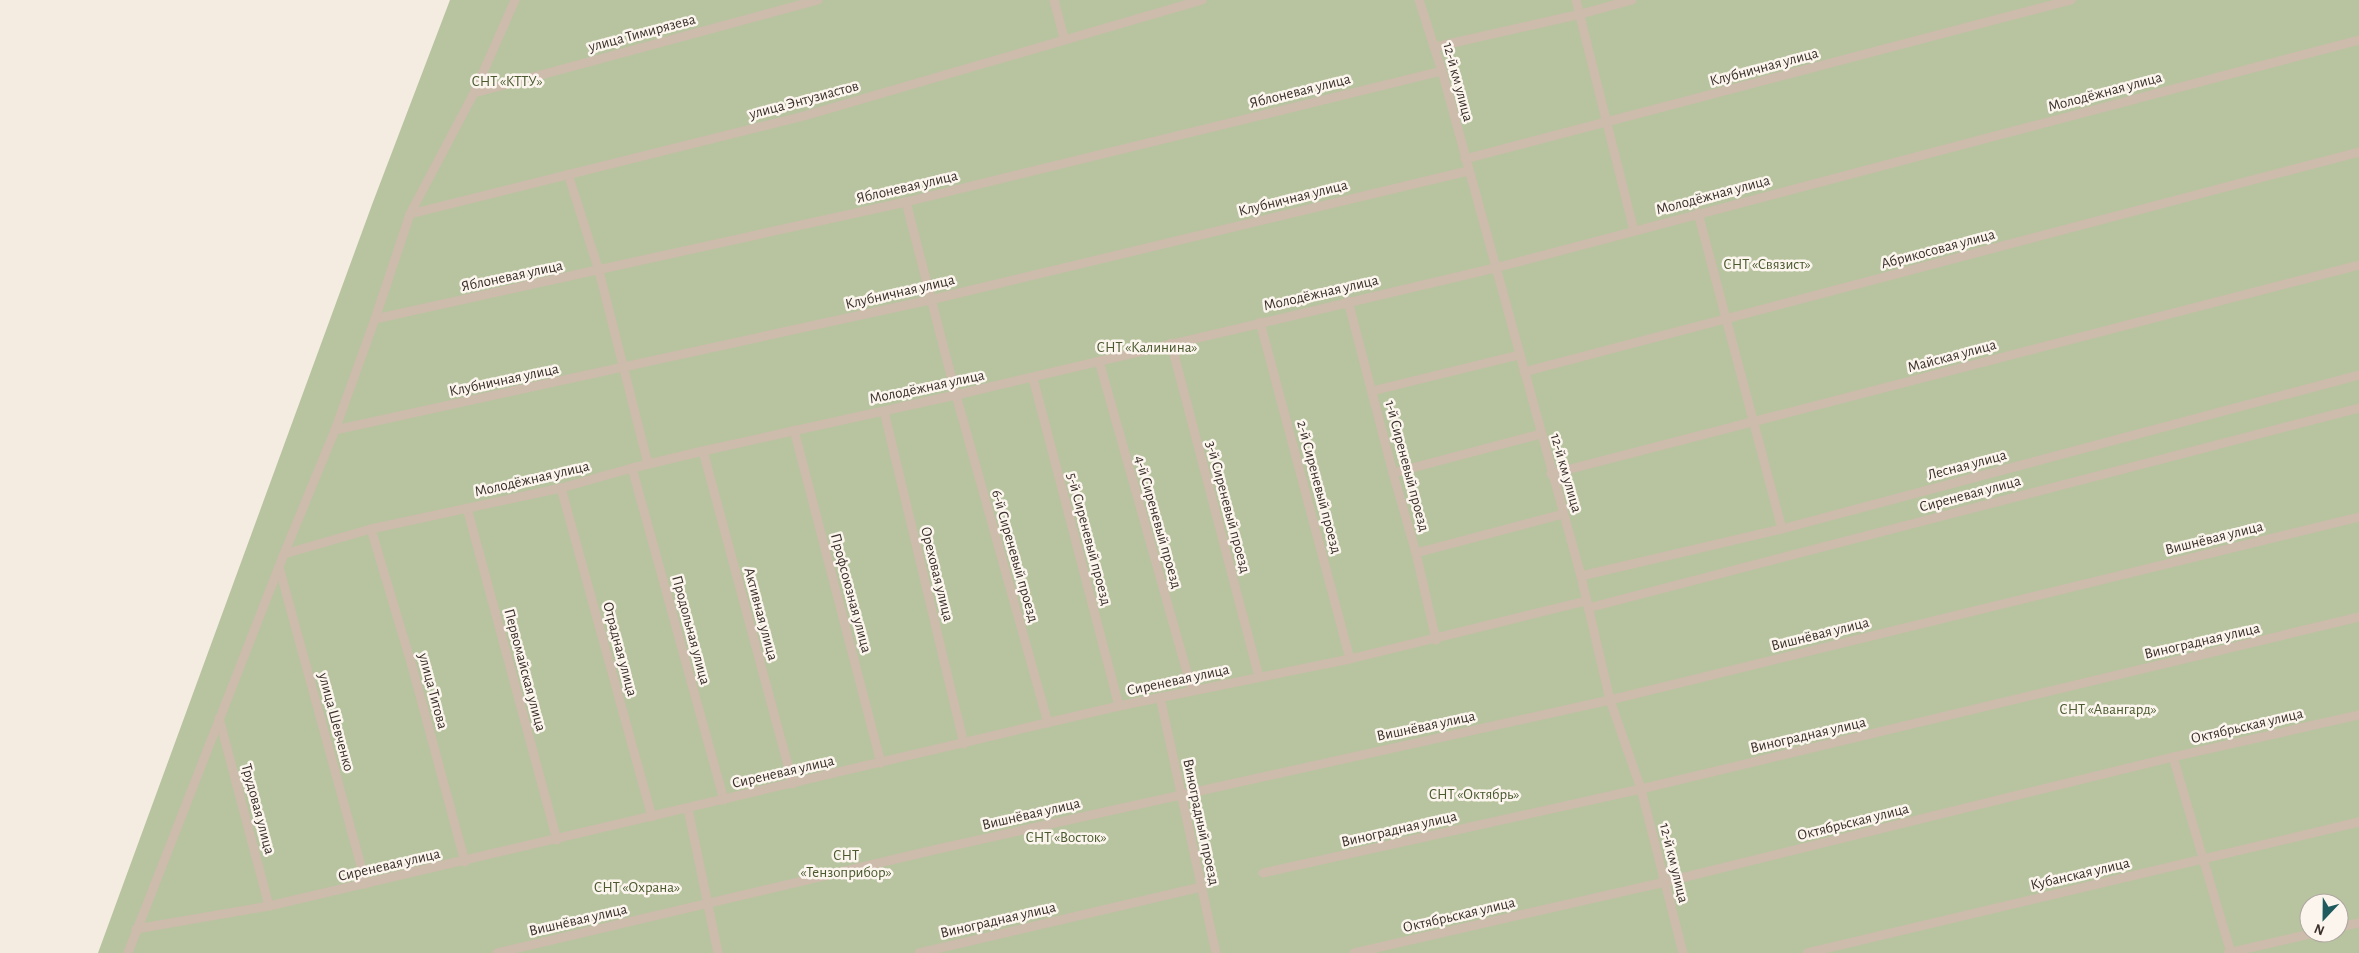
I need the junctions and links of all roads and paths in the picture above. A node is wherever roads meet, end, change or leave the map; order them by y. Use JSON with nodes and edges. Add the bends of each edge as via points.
{"nodes":[{"id":1,"x":515,"y":0,"type":"edge"},
{"id":2,"x":818,"y":0,"type":"edge"},
{"id":3,"x":1054,"y":0,"type":"edge"},
{"id":4,"x":1202,"y":0,"type":"edge"},
{"id":5,"x":1419,"y":0,"type":"edge"},
{"id":6,"x":1576,"y":0,"type":"edge"},
{"id":7,"x":1632,"y":0,"type":"edge"},
{"id":8,"x":2070,"y":0,"type":"edge"},
{"id":9,"x":1581,"y":14,"type":"junction"},
{"id":10,"x":1064,"y":38,"type":"junction"},
{"id":11,"x":2359,"y":40,"type":"edge"},
{"id":12,"x":1435,"y":48,"type":"junction"},
{"id":13,"x":1442,"y":71,"type":"junction"},
{"id":14,"x":474,"y":93,"type":"junction"},
{"id":15,"x":1606,"y":122,"type":"junction"},
{"id":16,"x":2359,"y":152,"type":"edge"},
{"id":17,"x":1465,"y":159,"type":"junction"},
{"id":18,"x":1468,"y":171,"type":"junction"},
{"id":19,"x":568,"y":174,"type":"junction"},
{"id":20,"x":906,"y":202,"type":"junction"},
{"id":21,"x":1698,"y":213,"type":"junction"},
{"id":22,"x":410,"y":214,"type":"junction"},
{"id":23,"x":1634,"y":231,"type":"junction"},
{"id":24,"x":2359,"y":265,"type":"edge"},
{"id":25,"x":1495,"y":268,"type":"junction"},
{"id":26,"x":599,"y":271,"type":"junction"},
{"id":27,"x":930,"y":300,"type":"junction"},
{"id":28,"x":1348,"y":301,"type":"junction"},
{"id":29,"x":376,"y":319,"type":"junction"},
{"id":30,"x":1728,"y":319,"type":"junction"},
{"id":31,"x":1260,"y":322,"type":"junction"},
{"id":32,"x":1171,"y":343,"type":"junction"},
{"id":33,"x":1519,"y":355,"type":"junction"},
{"id":34,"x":1099,"y":361,"type":"junction"},
{"id":35,"x":623,"y":368,"type":"junction"},
{"id":36,"x":1524,"y":372,"type":"junction"},
{"id":37,"x":2359,"y":375,"type":"edge"},
{"id":38,"x":1033,"y":378,"type":"junction"},
{"id":39,"x":1372,"y":391,"type":"junction"},
{"id":40,"x":956,"y":396,"type":"junction"},
{"id":41,"x":2359,"y":408,"type":"edge"},
{"id":42,"x":884,"y":411,"type":"junction"},
{"id":43,"x":1753,"y":422,"type":"junction"},
{"id":44,"x":335,"y":430,"type":"junction"},
{"id":45,"x":794,"y":430,"type":"junction"},
{"id":46,"x":1541,"y":434,"type":"junction"},
{"id":47,"x":703,"y":451,"type":"junction"},
{"id":48,"x":648,"y":464,"type":"junction"},
{"id":49,"x":632,"y":468,"type":"junction"},
{"id":50,"x":1393,"y":473,"type":"junction"},
{"id":51,"x":1551,"y":474,"type":"junction"},
{"id":52,"x":561,"y":488,"type":"junction"},
{"id":53,"x":467,"y":508,"type":"junction"},
{"id":54,"x":1563,"y":514,"type":"junction"},
{"id":55,"x":2359,"y":517,"type":"edge"},
{"id":56,"x":371,"y":529,"type":"junction"},
{"id":57,"x":1782,"y":529,"type":"junction"},
{"id":58,"x":1416,"y":553,"type":"junction"},
{"id":59,"x":284,"y":554,"type":"junction"},
{"id":60,"x":279,"y":567,"type":"junction"},
{"id":61,"x":1581,"y":576,"type":"junction"},
{"id":62,"x":1587,"y":604,"type":"junction"},
{"id":63,"x":2359,"y":618,"type":"edge"},
{"id":64,"x":1436,"y":640,"type":"junction"},
{"id":65,"x":1350,"y":660,"type":"junction"},
{"id":66,"x":1259,"y":677,"type":"junction"},
{"id":67,"x":1192,"y":690,"type":"junction"},
{"id":68,"x":1160,"y":697,"type":"junction"},
{"id":69,"x":1610,"y":700,"type":"junction"},
{"id":70,"x":1119,"y":706,"type":"junction"},
{"id":71,"x":2359,"y":715,"type":"edge"},
{"id":72,"x":219,"y":718,"type":"junction"},
{"id":73,"x":1048,"y":723,"type":"junction"},
{"id":74,"x":964,"y":744,"type":"junction"},
{"id":75,"x":2173,"y":757,"type":"junction"},
{"id":76,"x":881,"y":763,"type":"junction"},
{"id":77,"x":793,"y":784,"type":"junction"},
{"id":78,"x":1641,"y":789,"type":"junction"},
{"id":79,"x":1180,"y":795,"type":"junction"},
{"id":80,"x":724,"y":800,"type":"junction"},
{"id":81,"x":688,"y":809,"type":"junction"},
{"id":82,"x":652,"y":817,"type":"junction"},
{"id":83,"x":2359,"y":822,"type":"edge"},
{"id":84,"x":558,"y":840,"type":"junction"},
{"id":85,"x":2204,"y":859,"type":"junction"},
{"id":86,"x":465,"y":862,"type":"junction"},
{"id":87,"x":1263,"y":873,"type":"dead end"},
{"id":88,"x":1665,"y":882,"type":"junction"},
{"id":89,"x":366,"y":884,"type":"junction"},
{"id":90,"x":1201,"y":887,"type":"junction"},
{"id":91,"x":707,"y":904,"type":"junction"},
{"id":92,"x":269,"y":906,"type":"junction"},
{"id":93,"x":136,"y":929,"type":"junction"},
{"id":94,"x":2299,"y":937,"type":"edge"},
{"id":95,"x":128,"y":953,"type":"edge"},
{"id":96,"x":498,"y":953,"type":"edge"},
{"id":97,"x":718,"y":953,"type":"edge"},
{"id":98,"x":919,"y":953,"type":"edge"},
{"id":99,"x":1216,"y":953,"type":"edge"},
{"id":100,"x":1354,"y":953,"type":"edge"},
{"id":101,"x":1683,"y":953,"type":"edge"},
{"id":102,"x":1807,"y":953,"type":"edge"},
{"id":103,"x":2230,"y":953,"type":"edge"}],
"edges":[{"from":1,"to":14,"type":"street"},
{"from":2,"to":14,"type":"street","name":"улица Тимирязева"},
{"from":3,"to":10,"type":"street"},
{"from":4,"to":10,"type":"street","name":"улица Энтузиастов"},
{"from":5,"to":12,"type":"street","name":"12-й км улица"},
{"from":6,"to":9,"type":"street"},
{"from":7,"to":9,"type":"street"},
{"from":8,"to":15,"type":"street","name":"Клубничная улица"},
{"from":9,"to":12,"type":"street"},
{"from":9,"to":15,"type":"street"},
{"from":10,"to":19,"type":"street","name":"улица Энтузиастов","via":[[804,116]]},
{"from":11,"to":21,"type":"street","name":"Молодёжная улица"},
{"from":12,"to":13,"type":"street","name":"12-й км улица"},
{"from":13,"to":17,"type":"street","name":"12-й км улица"},
{"from":13,"to":20,"type":"street","name":"Яблоневая улица"},
{"from":14,"to":22,"type":"street"},
{"from":15,"to":17,"type":"street","name":"Клубничная улица"},
{"from":15,"to":23,"type":"street"},
{"from":16,"to":30,"type":"street","name":"Абрикосовая улица"},
{"from":17,"to":18,"type":"street","name":"12-й км улица"},
{"from":18,"to":25,"type":"street","name":"12-й км улица"},
{"from":18,"to":27,"type":"street","name":"Клубничная улица"},
{"from":19,"to":22,"type":"street","name":"улица Энтузиастов"},
{"from":19,"to":26,"type":"street"},
{"from":20,"to":26,"type":"street","name":"Яблоневая улица"},
{"from":20,"to":27,"type":"street","name":"6-й Сиреневый проезд"},
{"from":21,"to":23,"type":"street","name":"Молодёжная улица"},
{"from":21,"to":30,"type":"street"},
{"from":22,"to":29,"type":"street"},
{"from":23,"to":25,"type":"street","name":"Молодёжная улица"},
{"from":24,"to":43,"type":"street","name":"Майская улица"},
{"from":25,"to":28,"type":"street","name":"Молодёжная улица"},
{"from":25,"to":33,"type":"street","name":"12-й км улица"},
{"from":26,"to":29,"type":"street","name":"Яблоневая улица"},
{"from":26,"to":35,"type":"street"},
{"from":27,"to":35,"type":"street","name":"Клубничная улица"},
{"from":27,"to":40,"type":"street","name":"6-й Сиреневый проезд"},
{"from":28,"to":31,"type":"street","name":"Молодёжная улица"},
{"from":28,"to":39,"type":"street","name":"1-й Сиреневый проезд"},
{"from":29,"to":44,"type":"street"},
{"from":30,"to":36,"type":"street","name":"Абрикосовая улица"},
{"from":30,"to":43,"type":"street"},
{"from":31,"to":32,"type":"street","name":"Молодёжная улица"},
{"from":31,"to":65,"type":"street","name":"2-й Сиреневый проезд"},
{"from":32,"to":34,"type":"street","name":"Молодёжная улица"},
{"from":32,"to":66,"type":"street","name":"3-й Сиреневый проезд"},
{"from":33,"to":36,"type":"street","name":"12-й км улица"},
{"from":33,"to":39,"type":"street"},
{"from":34,"to":38,"type":"street","name":"Молодёжная улица"},
{"from":34,"to":67,"type":"street","name":"4-й Сиреневый проезд"},
{"from":35,"to":44,"type":"street","name":"Клубничная улица"},
{"from":35,"to":48,"type":"street"},
{"from":36,"to":46,"type":"street","name":"12-й км улица"},
{"from":37,"to":57,"type":"street","name":"Лесная улица"},
{"from":38,"to":40,"type":"street","name":"Молодёжная улица"},
{"from":38,"to":70,"type":"street","name":"5-й Сиреневый проезд"},
{"from":39,"to":50,"type":"street","name":"1-й Сиреневый проезд"},
{"from":40,"to":42,"type":"street","name":"Молодёжная улица"},
{"from":40,"to":73,"type":"street","name":"6-й Сиреневый проезд"},
{"from":41,"to":62,"type":"street","name":"Сиреневая улица"},
{"from":42,"to":45,"type":"street","name":"Молодёжная улица"},
{"from":42,"to":74,"type":"street","name":"Ореховая улица"},
{"from":43,"to":51,"type":"street","name":"Майская улица"},
{"from":43,"to":57,"type":"street"},
{"from":44,"to":59,"type":"street"},
{"from":45,"to":47,"type":"street","name":"Молодёжная улица"},
{"from":45,"to":76,"type":"street","name":"Профсоюзная улица"},
{"from":46,"to":50,"type":"street"},
{"from":46,"to":51,"type":"street","name":"12-й км улица"},
{"from":47,"to":48,"type":"street","name":"Молодёжная улица"},
{"from":47,"to":77,"type":"street","name":"Активная улица"},
{"from":48,"to":49,"type":"street","name":"Молодёжная улица"},
{"from":49,"to":52,"type":"street","name":"Молодёжная улица"},
{"from":49,"to":80,"type":"street","name":"Продольная улица"},
{"from":50,"to":58,"type":"street","name":"1-й Сиреневый проезд"},
{"from":51,"to":54,"type":"street","name":"12-й км улица"},
{"from":52,"to":53,"type":"street","name":"Молодёжная улица"},
{"from":52,"to":82,"type":"street","name":"Отрадная улица"},
{"from":53,"to":56,"type":"street","name":"Молодёжная улица"},
{"from":53,"to":84,"type":"street","name":"Первомайская улица"},
{"from":54,"to":58,"type":"street"},
{"from":54,"to":61,"type":"street","name":"12-й км улица"},
{"from":55,"to":69,"type":"street","name":"Вишнёвая улица"},
{"from":56,"to":59,"type":"street","name":"Молодёжная улица"},
{"from":56,"to":86,"type":"street","name":"улица Титова"},
{"from":57,"to":61,"type":"street","name":"Лесная улица"},
{"from":58,"to":64,"type":"street","name":"1-й Сиреневый проезд"},
{"from":59,"to":60,"type":"street"},
{"from":60,"to":72,"type":"street"},
{"from":60,"to":89,"type":"street","name":"улица Шевченко"},
{"from":61,"to":62,"type":"street","name":"12-й км улица"},
{"from":62,"to":64,"type":"street","name":"Сиреневая улица"},
{"from":62,"to":69,"type":"street","name":"12-й км улица"},
{"from":63,"to":78,"type":"street","name":"Виноградная улица"},
{"from":64,"to":65,"type":"street","name":"Сиреневая улица"},
{"from":65,"to":66,"type":"street","name":"Сиреневая улица"},
{"from":66,"to":67,"type":"street","name":"Сиреневая улица"},
{"from":67,"to":68,"type":"street","name":"Сиреневая улица"},
{"from":68,"to":70,"type":"street","name":"Сиреневая улица"},
{"from":68,"to":79,"type":"street","name":"Виноградный проезд"},
{"from":69,"to":78,"type":"street","name":"12-й км улица"},
{"from":69,"to":79,"type":"street","name":"Вишнёвая улица"},
{"from":70,"to":73,"type":"street","name":"Сиреневая улица"},
{"from":71,"to":75,"type":"street","name":"Октябрьская улица"},
{"from":72,"to":92,"type":"street","name":"Трудовая улица"},
{"from":72,"to":93,"type":"street"},
{"from":73,"to":74,"type":"street","name":"Сиреневая улица"},
{"from":74,"to":76,"type":"street","name":"Сиреневая улица"},
{"from":75,"to":85,"type":"street"},
{"from":75,"to":88,"type":"street","name":"Октябрьская улица"},
{"from":76,"to":77,"type":"street","name":"Сиреневая улица"},
{"from":77,"to":80,"type":"street","name":"Сиреневая улица"},
{"from":78,"to":87,"type":"street","name":"Виноградная улица"},
{"from":78,"to":88,"type":"street","name":"12-й км улица"},
{"from":79,"to":90,"type":"street","name":"Виноградный проезд"},
{"from":79,"to":91,"type":"street","name":"Вишнёвая улица"},
{"from":80,"to":81,"type":"street","name":"Сиреневая улица"},
{"from":81,"to":82,"type":"street","name":"Сиреневая улица"},
{"from":81,"to":91,"type":"street"},
{"from":82,"to":84,"type":"street","name":"Сиреневая улица"},
{"from":83,"to":85,"type":"street","name":"Кубанская улица"},
{"from":84,"to":86,"type":"street","name":"Сиреневая улица"},
{"from":85,"to":102,"type":"street","name":"Кубанская улица"},
{"from":85,"to":103,"type":"street"},
{"from":86,"to":89,"type":"street","name":"Сиреневая улица"},
{"from":88,"to":100,"type":"street","name":"Октябрьская улица"},
{"from":88,"to":101,"type":"street","name":"12-й км улица"},
{"from":89,"to":92,"type":"street","name":"Сиреневая улица"},
{"from":90,"to":98,"type":"street","name":"Виноградная улица"},
{"from":90,"to":99,"type":"street","name":"Виноградный проезд"},
{"from":91,"to":96,"type":"street","name":"Вишнёвая улица"},
{"from":91,"to":97,"type":"street"},
{"from":92,"to":93,"type":"street","name":"Сиреневая улица"},
{"from":93,"to":95,"type":"street"},
{"from":94,"to":103,"type":"street"}]}
